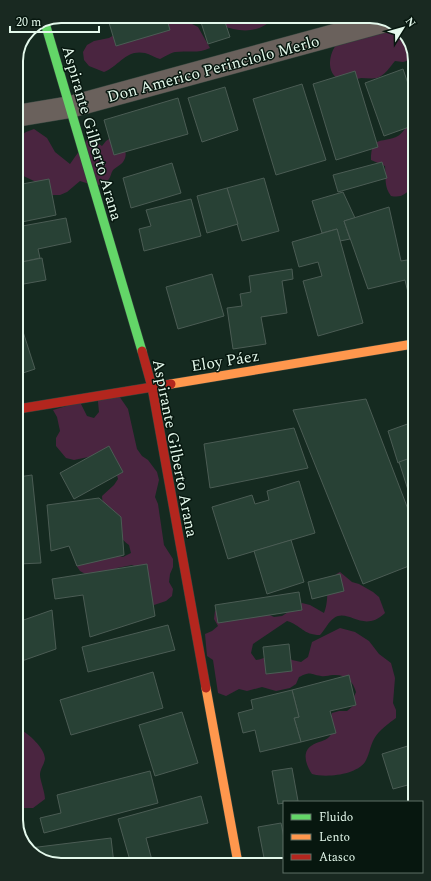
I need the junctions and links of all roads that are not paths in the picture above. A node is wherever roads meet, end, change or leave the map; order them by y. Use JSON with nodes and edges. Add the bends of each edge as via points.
{"nodes":[{"id":1,"x":376,"y":24,"type":"edge"},
{"id":2,"x":46,"y":26,"type":"edge"},
{"id":3,"x":70,"y":107,"type":"junction"},
{"id":4,"x":23,"y":115,"type":"edge"},
{"id":5,"x":408,"y":345,"type":"edge"},
{"id":6,"x":152,"y":387,"type":"junction"},
{"id":7,"x":23,"y":408,"type":"edge"},
{"id":8,"x":237,"y":858,"type":"edge"}],
"edges":[{"from":1,"to":3,"type":"street","name":"Don Americo Perinciolo Merlo"},
{"from":2,"to":3,"type":"street","name":"Aspirante Gilberto Arana"},
{"from":3,"to":4,"type":"street","name":"Don Americo Perinciolo Merlo"},
{"from":3,"to":6,"type":"street","name":"Aspirante Gilberto Arana"},
{"from":5,"to":6,"type":"street","name":"Eloy Páez"},
{"from":6,"to":7,"type":"street","name":"Eloy Páez"},
{"from":6,"to":8,"type":"street","name":"Aspirante Gilberto Arana"}]}
